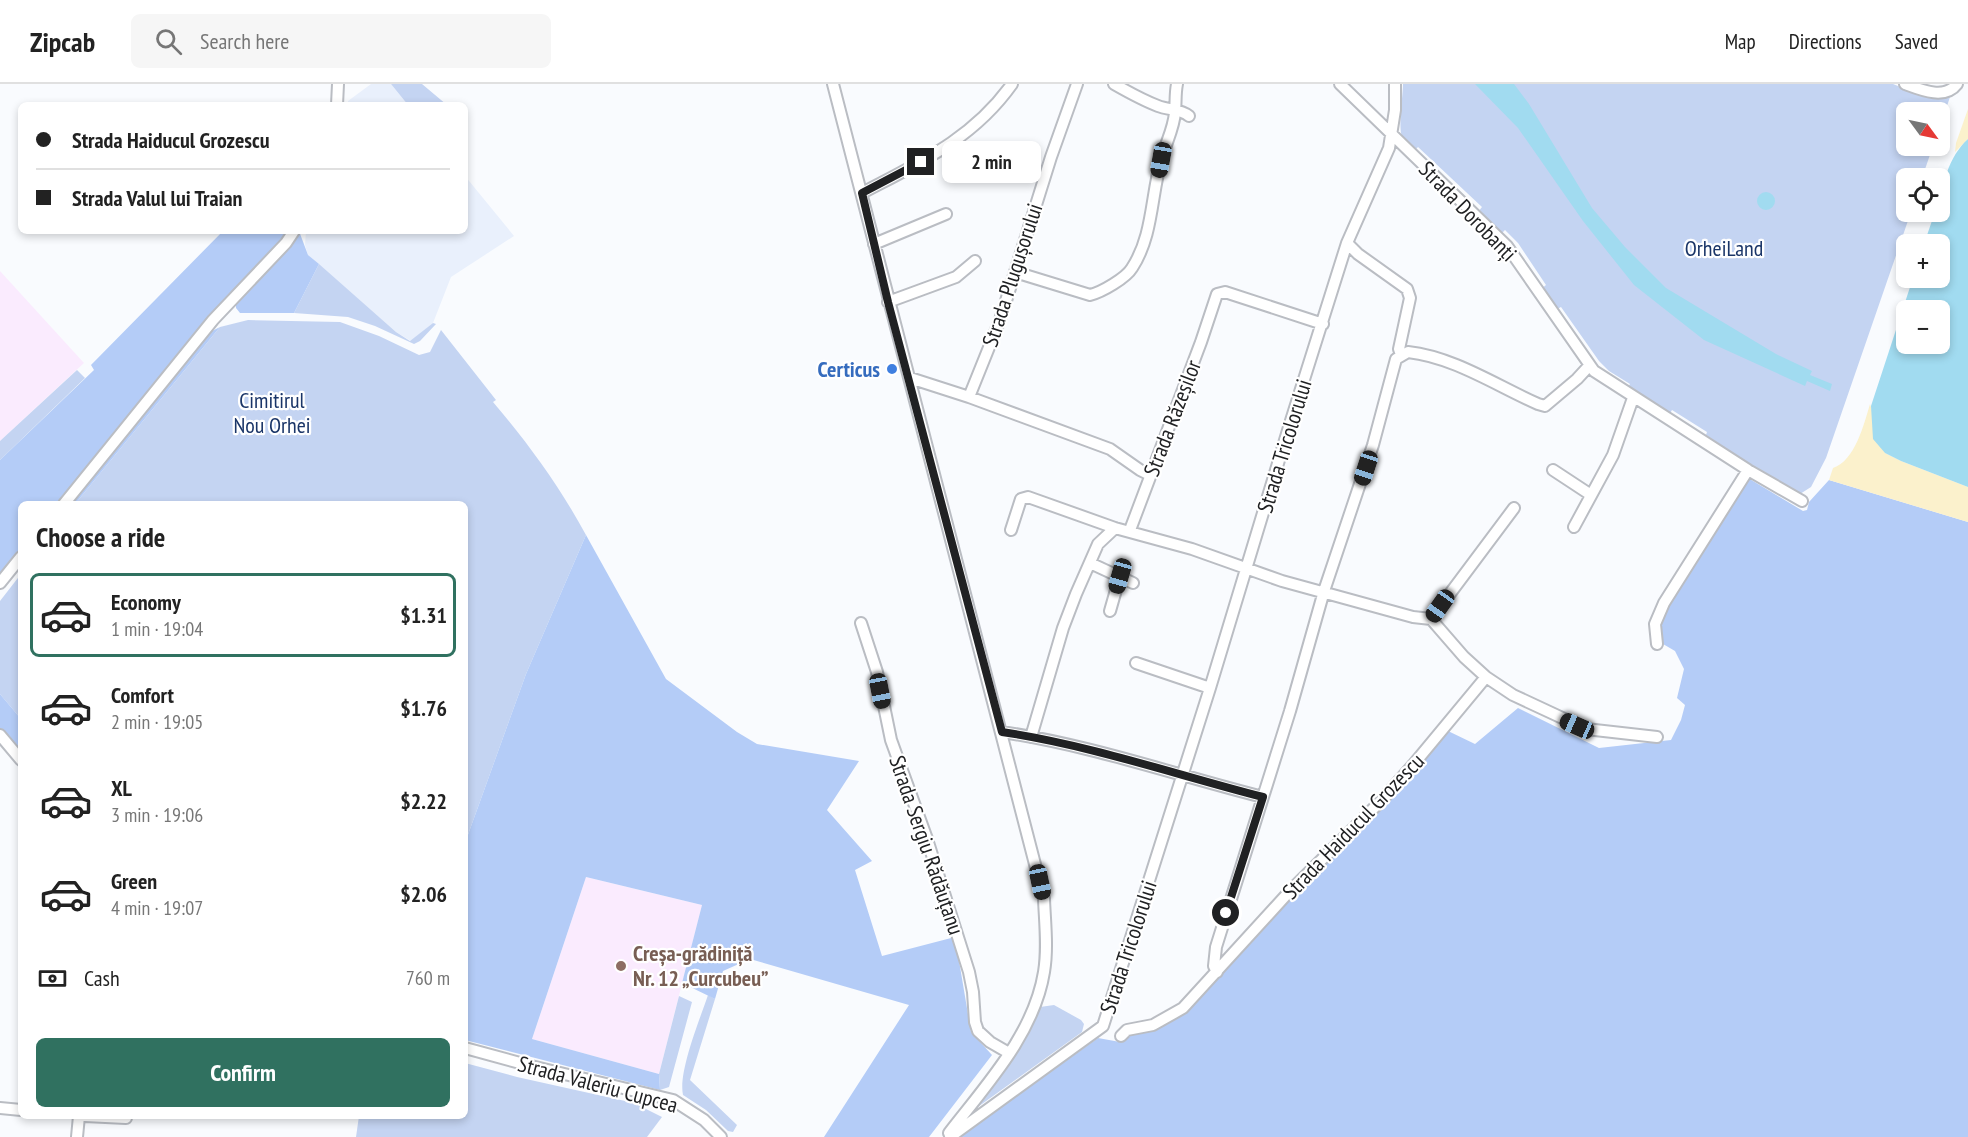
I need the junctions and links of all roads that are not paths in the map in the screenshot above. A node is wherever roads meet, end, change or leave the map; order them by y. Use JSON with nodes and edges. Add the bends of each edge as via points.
{"nodes":[{"id":1,"x":338,"y":84,"type":"edge"},
{"id":2,"x":833,"y":84,"type":"edge"},
{"id":3,"x":1012,"y":84,"type":"edge"},
{"id":4,"x":1077,"y":84,"type":"edge"},
{"id":5,"x":1114,"y":84,"type":"edge"},
{"id":6,"x":1177,"y":84,"type":"edge"},
{"id":7,"x":1340,"y":84,"type":"edge"},
{"id":8,"x":1395,"y":84,"type":"edge"},
{"id":9,"x":1905,"y":84,"type":"edge"},
{"id":10,"x":1957,"y":84,"type":"edge"},
{"id":11,"x":337,"y":102,"type":"edge"},
{"id":12,"x":1175,"y":111,"type":"junction"},
{"id":13,"x":1189,"y":116,"type":"dead end"},
{"id":14,"x":1392,"y":134,"type":"junction"},
{"id":15,"x":862,"y":193,"type":"junction"},
{"id":16,"x":946,"y":214,"type":"dead end"},
{"id":17,"x":292,"y":234,"type":"edge"},
{"id":18,"x":1347,"y":243,"type":"junction"},
{"id":19,"x":874,"y":244,"type":"junction"},
{"id":20,"x":975,"y":261,"type":"dead end"},
{"id":21,"x":1015,"y":272,"type":"junction"},
{"id":22,"x":888,"y":302,"type":"junction"},
{"id":23,"x":1323,"y":324,"type":"junction"},
{"id":24,"x":1401,"y":354,"type":"junction"},
{"id":25,"x":1589,"y":366,"type":"junction"},
{"id":26,"x":910,"y":378,"type":"junction"},
{"id":27,"x":969,"y":397,"type":"junction"},
{"id":28,"x":1633,"y":398,"type":"junction"},
{"id":29,"x":1553,"y":470,"type":"dead end"},
{"id":30,"x":1748,"y":470,"type":"junction"},
{"id":31,"x":1150,"y":475,"type":"junction"},
{"id":32,"x":1591,"y":495,"type":"junction"},
{"id":33,"x":66,"y":501,"type":"edge"},
{"id":34,"x":1802,"y":501,"type":"dead end"},
{"id":35,"x":1514,"y":508,"type":"dead end"},
{"id":36,"x":1574,"y":527,"type":"dead end"},
{"id":37,"x":1115,"y":528,"type":"junction"},
{"id":38,"x":1011,"y":530,"type":"dead end"},
{"id":39,"x":1130,"y":530,"type":"junction"},
{"id":40,"x":18,"y":561,"type":"edge"},
{"id":41,"x":1090,"y":563,"type":"junction"},
{"id":42,"x":1246,"y":569,"type":"junction"},
{"id":43,"x":1120,"y":576,"type":"junction"},
{"id":44,"x":0,"y":583,"type":"edge"},
{"id":45,"x":1133,"y":583,"type":"dead end"},
{"id":46,"x":1324,"y":591,"type":"junction"},
{"id":47,"x":1110,"y":611,"type":"dead end"},
{"id":48,"x":1431,"y":619,"type":"junction"},
{"id":49,"x":861,"y":623,"type":"dead end"},
{"id":50,"x":1657,"y":644,"type":"dead end"},
{"id":51,"x":1136,"y":663,"type":"dead end"},
{"id":52,"x":1486,"y":677,"type":"junction"},
{"id":53,"x":1210,"y":688,"type":"junction"},
{"id":54,"x":1002,"y":732,"type":"junction"},
{"id":55,"x":0,"y":735,"type":"edge"},
{"id":56,"x":1031,"y":737,"type":"junction"},
{"id":57,"x":1657,"y":738,"type":"dead end"},
{"id":58,"x":18,"y":756,"type":"edge"},
{"id":59,"x":1182,"y":776,"type":"junction"},
{"id":60,"x":1263,"y":797,"type":"junction"},
{"id":61,"x":1216,"y":972,"type":"junction"},
{"id":62,"x":1121,"y":1036,"type":"dead end"},
{"id":63,"x":468,"y":1049,"type":"edge"},
{"id":64,"x":1009,"y":1053,"type":"junction"},
{"id":65,"x":0,"y":1108,"type":"edge"},
{"id":66,"x":18,"y":1110,"type":"edge"},
{"id":67,"x":79,"y":1119,"type":"edge"},
{"id":68,"x":77,"y":1137,"type":"edge"},
{"id":69,"x":721,"y":1137,"type":"edge"},
{"id":70,"x":948,"y":1137,"type":"edge"}],
"edges":[{"from":1,"to":11,"type":"street"},
{"from":2,"to":15,"type":"street"},
{"from":3,"to":15,"type":"street","via":[[991,111],[950,145]]},
{"from":4,"to":21,"type":"street","name":"Strada Plugușorului"},
{"from":5,"to":12,"type":"street"},
{"from":6,"to":12,"type":"street"},
{"from":7,"to":14,"type":"street","name":"Strada Dorobanți"},
{"from":8,"to":14,"type":"street","name":"Strada Tricolorului"},
{"from":9,"to":10,"type":"street","via":[[1938,92],[1950,91]]},
{"from":12,"to":13,"type":"street"},
{"from":12,"to":21,"type":"street","via":[[1150,222],[1131,270],[1121,280],[1090,295]]},
{"from":14,"to":18,"type":"street","name":"Strada Tricolorului"},
{"from":14,"to":25,"type":"street","name":"Strada Dorobanți","via":[[1507,246]]},
{"from":15,"to":19,"type":"street"},
{"from":16,"to":19,"type":"street"},
{"from":17,"to":33,"type":"street","via":[[213,320]]},
{"from":18,"to":23,"type":"street","name":"Strada Tricolorului"},
{"from":18,"to":24,"type":"street","via":[[1409,292]]},
{"from":19,"to":22,"type":"street"},
{"from":20,"to":22,"type":"street","via":[[956,277]]},
{"from":21,"to":27,"type":"street","name":"Strada Plugușorului"},
{"from":22,"to":26,"type":"street"},
{"from":23,"to":31,"type":"street","name":"Strada Răzeșilor","via":[[1219,292]]},
{"from":23,"to":42,"type":"street","name":"Strada Tricolorului"},
{"from":24,"to":25,"type":"street","via":[[1415,353],[1447,363],[1545,406]]},
{"from":24,"to":46,"type":"street","via":[[1396,359],[1373,445]]},
{"from":25,"to":28,"type":"street","name":"Strada Dorobanți"},
{"from":26,"to":27,"type":"street"},
{"from":26,"to":54,"type":"street"},
{"from":27,"to":31,"type":"street","via":[[1110,449]]},
{"from":28,"to":30,"type":"street","name":"Strada Dorobanți"},
{"from":28,"to":32,"type":"street","via":[[1613,455]]},
{"from":29,"to":32,"type":"street"},
{"from":30,"to":34,"type":"street","name":"Strada Dorobanți"},
{"from":30,"to":50,"type":"street","via":[[1664,603],[1655,624]]},
{"from":31,"to":39,"type":"street","name":"Strada Răzeșilor"},
{"from":32,"to":36,"type":"street"},
{"from":35,"to":48,"type":"street"},
{"from":37,"to":38,"type":"street","via":[[1024,497]]},
{"from":37,"to":39,"type":"street"},
{"from":37,"to":41,"type":"street","via":[[1098,544]]},
{"from":39,"to":42,"type":"street"},
{"from":40,"to":44,"type":"street"},
{"from":41,"to":43,"type":"street"},
{"from":41,"to":56,"type":"street","via":[[1063,628]]},
{"from":42,"to":46,"type":"street"},
{"from":42,"to":53,"type":"street","name":"Strada Tricolorului"},
{"from":43,"to":45,"type":"street"},
{"from":43,"to":47,"type":"street"},
{"from":46,"to":48,"type":"street"},
{"from":46,"to":60,"type":"street"},
{"from":48,"to":52,"type":"street"},
{"from":49,"to":64,"type":"street","name":"Strada Sergiu Rădăuțanu","via":[[877,672],[891,740],[969,972],[978,1031]]},
{"from":51,"to":53,"type":"street"},
{"from":52,"to":57,"type":"street","via":[[1513,695],[1577,726]]},
{"from":52,"to":61,"type":"street","name":"Strada Haiducul Grozescu","via":[[1407,772],[1289,891]]},
{"from":53,"to":59,"type":"street","name":"Strada Tricolorului"},
{"from":54,"to":56,"type":"street"},
{"from":54,"to":64,"type":"street","via":[[1044,899],[1046,931],[1039,993]]},
{"from":55,"to":58,"type":"street"},
{"from":56,"to":59,"type":"street"},
{"from":59,"to":60,"type":"street"},
{"from":59,"to":70,"type":"street","name":"Strada Tricolorului","via":[[1103,1026]]},
{"from":60,"to":61,"type":"street","via":[[1216,947]]},
{"from":61,"to":62,"type":"street","name":"Strada Haiducul Grozescu","via":[[1183,1008],[1153,1025],[1127,1030]]},
{"from":63,"to":69,"type":"street","name":"Strada Valeriu Cupcea","via":[[673,1100],[704,1120]]},
{"from":64,"to":70,"type":"street"},
{"from":65,"to":66,"type":"street"},
{"from":67,"to":68,"type":"street"}]}
